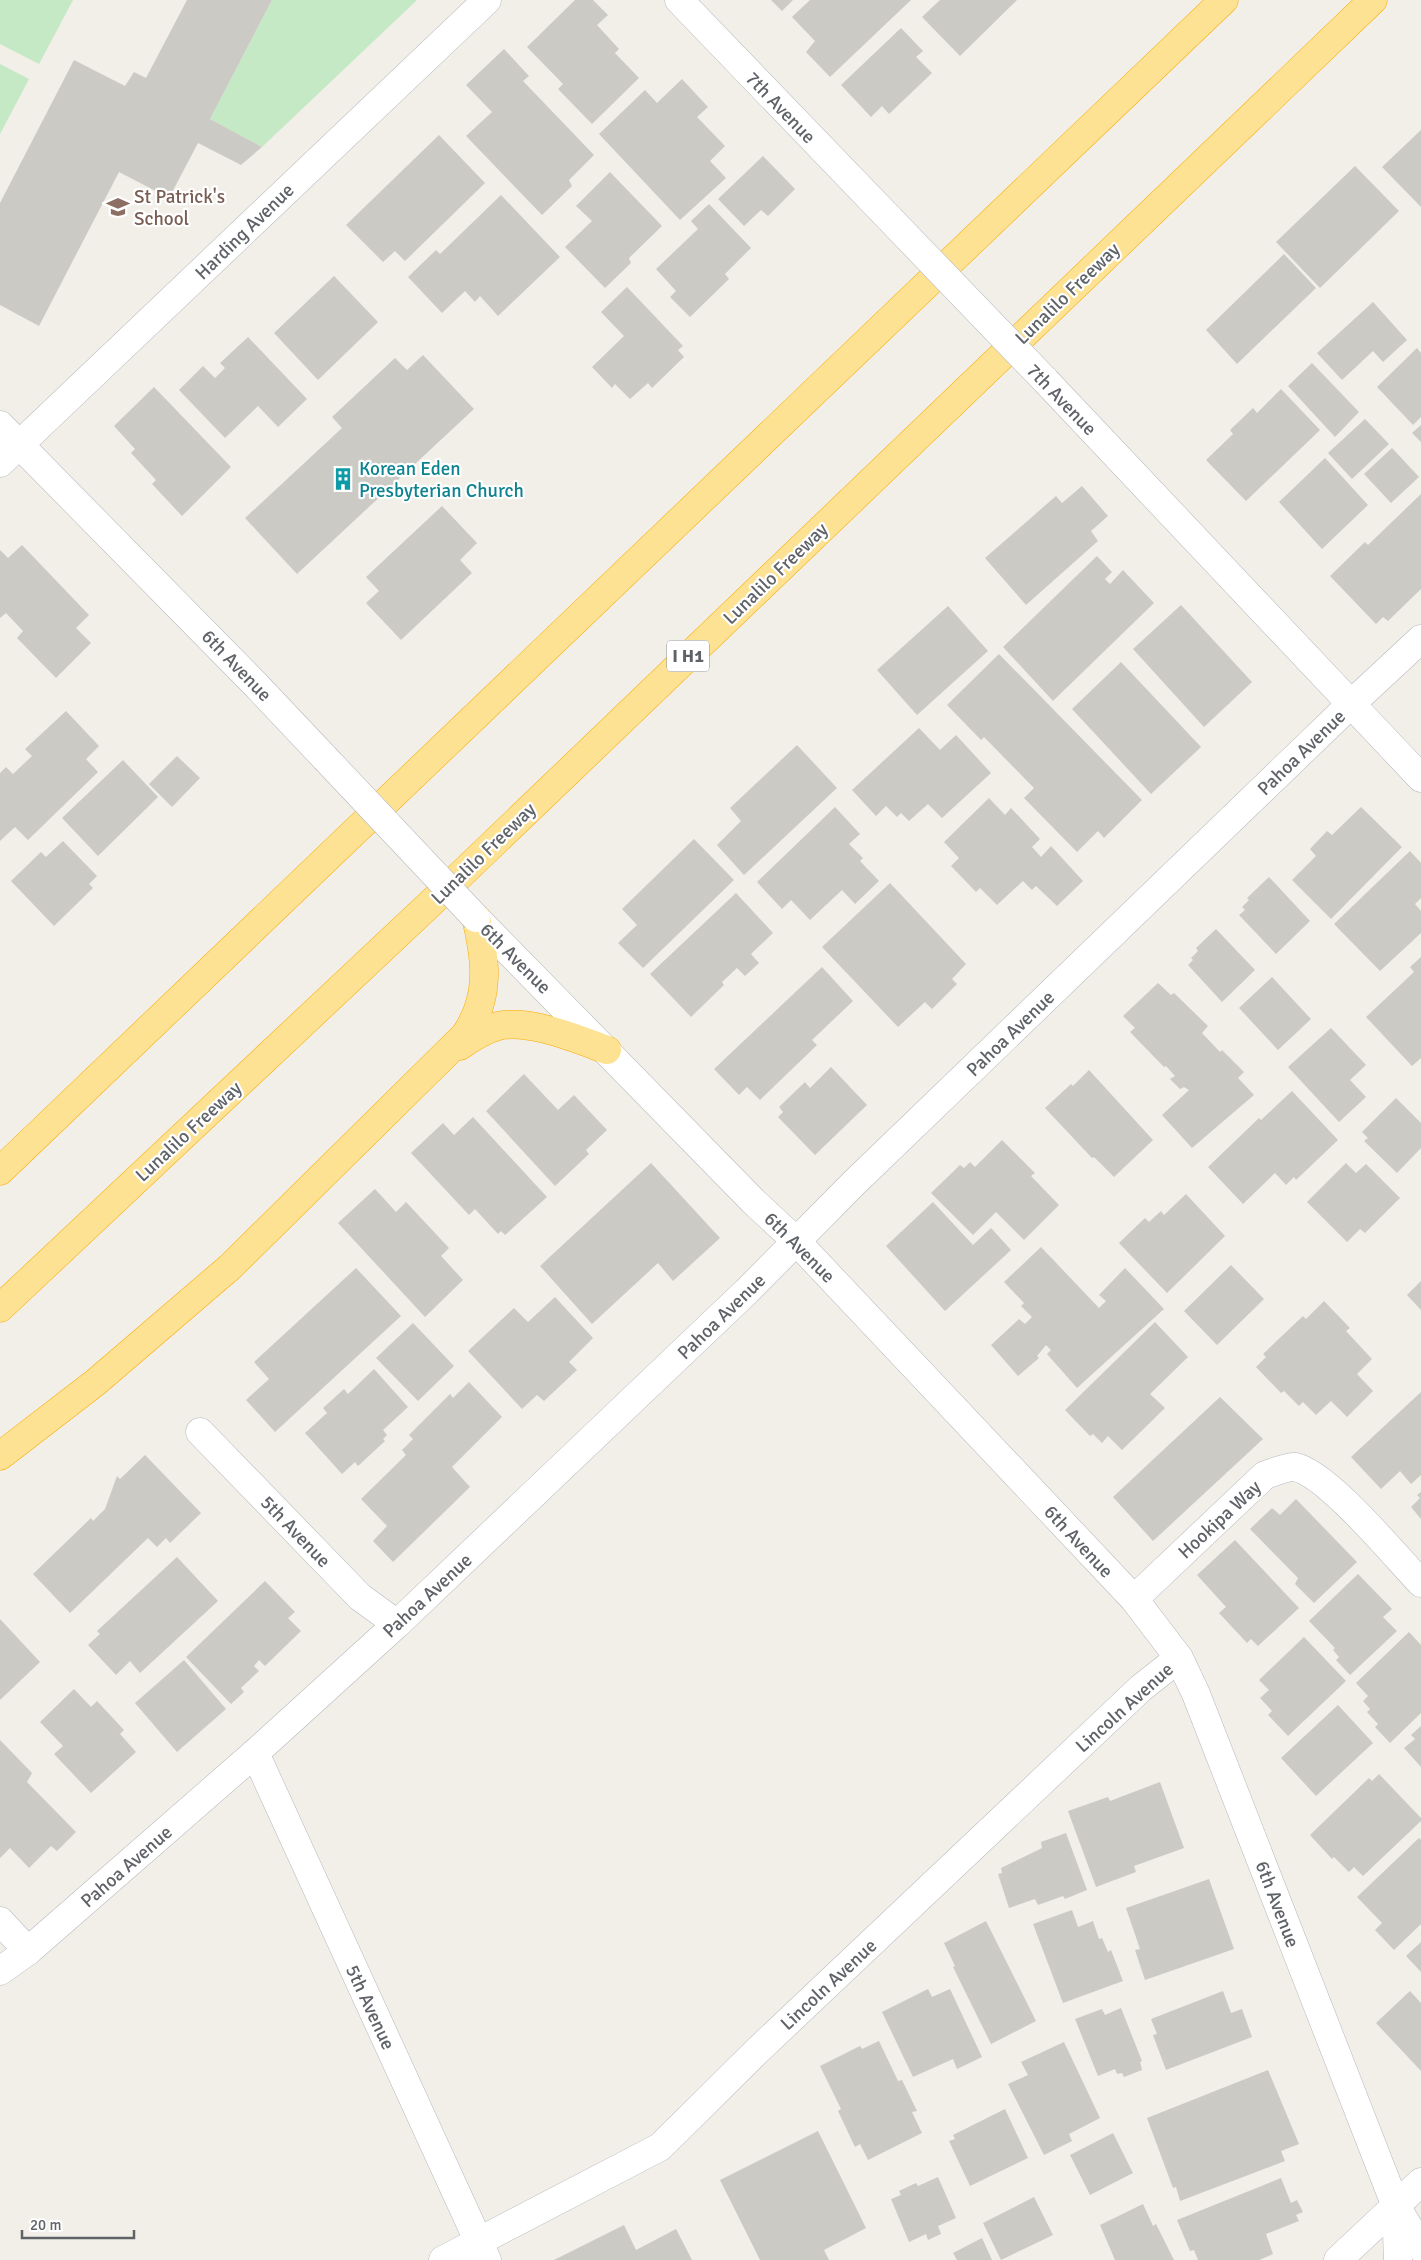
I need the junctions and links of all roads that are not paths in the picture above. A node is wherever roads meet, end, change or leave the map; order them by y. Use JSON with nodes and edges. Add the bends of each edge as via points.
{"nodes":[{"id":1,"x":488,"y":0,"type":"edge"},
{"id":2,"x":679,"y":0,"type":"edge"},
{"id":3,"x":1224,"y":0,"type":"edge"},
{"id":4,"x":1373,"y":0,"type":"edge"},
{"id":5,"x":0,"y":425,"type":"edge"},
{"id":6,"x":9,"y":454,"type":"edge"},
{"id":7,"x":1421,"y":639,"type":"edge"},
{"id":8,"x":1351,"y":704,"type":"junction"},
{"id":9,"x":1421,"y":778,"type":"edge"},
{"id":10,"x":476,"y":918,"type":"junction"},
{"id":11,"x":607,"y":1050,"type":"junction"},
{"id":12,"x":450,"y":1052,"type":"junction"},
{"id":13,"x":0,"y":1170,"type":"edge"},
{"id":14,"x":797,"y":1242,"type":"junction"},
{"id":15,"x":0,"y":1308,"type":"edge"},
{"id":16,"x":200,"y":1432,"type":"dead end"},
{"id":17,"x":0,"y":1456,"type":"edge"},
{"id":18,"x":1421,"y":1583,"type":"edge"},
{"id":19,"x":1134,"y":1599,"type":"junction"},
{"id":20,"x":397,"y":1624,"type":"junction"},
{"id":21,"x":1179,"y":1658,"type":"junction"},
{"id":22,"x":255,"y":1754,"type":"junction"},
{"id":23,"x":0,"y":1921,"type":"edge"},
{"id":24,"x":28,"y":1951,"type":"junction"},
{"id":25,"x":0,"y":1971,"type":"edge"},
{"id":26,"x":1421,"y":2182,"type":"edge"},
{"id":27,"x":1395,"y":2204,"type":"junction"},
{"id":28,"x":1421,"y":2248,"type":"edge"},
{"id":29,"x":483,"y":2251,"type":"edge"},
{"id":30,"x":443,"y":2260,"type":"edge"},
{"id":31,"x":1338,"y":2260,"type":"edge"},
{"id":32,"x":1398,"y":2260,"type":"edge"}],
"edges":[{"from":1,"to":6,"type":"street","name":"Harding Avenue"},
{"from":2,"to":8,"type":"street","name":"7th Avenue","bridge":true},
{"from":3,"to":13,"type":"highway"},
{"from":4,"to":15,"type":"highway","name":"Lunalilo Freeway","number":"I H1","via":[[456,879]]},
{"from":5,"to":6,"type":"street","name":"6th Avenue"},
{"from":6,"to":10,"type":"street","name":"6th Avenue","bridge":true,"via":[[256,685]]},
{"from":7,"to":8,"type":"street","name":"Pahoa Avenue"},
{"from":8,"to":9,"type":"street","name":"7th Avenue"},
{"from":8,"to":14,"type":"street","name":"Pahoa Avenue","via":[[861,1176]]},
{"from":10,"to":11,"type":"street","name":"6th Avenue"},
{"from":10,"to":12,"type":"highway","via":[[485,962],[484,994],[471,1026]]},
{"from":11,"to":12,"type":"highway","via":[[560,1034],[510,1025],[486,1031]]},
{"from":11,"to":14,"type":"street","name":"6th Avenue"},
{"from":12,"to":17,"type":"highway","via":[[230,1267],[110,1370]]},
{"from":14,"to":19,"type":"street","name":"6th Avenue"},
{"from":14,"to":20,"type":"street","name":"Pahoa Avenue"},
{"from":16,"to":20,"type":"street","name":"5th Avenue","via":[[360,1597]]},
{"from":18,"to":19,"type":"street","name":"Hookipa Way","via":[[1335,1492],[1313,1475],[1293,1467],[1265,1475]]},
{"from":19,"to":21,"type":"street","name":"6th Avenue"},
{"from":20,"to":22,"type":"street","name":"Pahoa Avenue"},
{"from":21,"to":27,"type":"street","name":"6th Avenue","via":[[1196,1694]]},
{"from":21,"to":29,"type":"street","name":"Lincoln Avenue","via":[[1141,1688],[757,2051],[660,2148]]},
{"from":22,"to":24,"type":"street","name":"Pahoa Avenue"},
{"from":22,"to":29,"type":"street","name":"5th Avenue"},
{"from":23,"to":24,"type":"street"},
{"from":24,"to":25,"type":"street","name":"Pahoa Avenue"},
{"from":26,"to":27,"type":"street"},
{"from":27,"to":28,"type":"street","name":"6th Avenue"},
{"from":27,"to":31,"type":"street"},
{"from":27,"to":32,"type":"street","name":"6th Avenue"},
{"from":29,"to":30,"type":"street","name":"Lincoln Avenue"}]}
